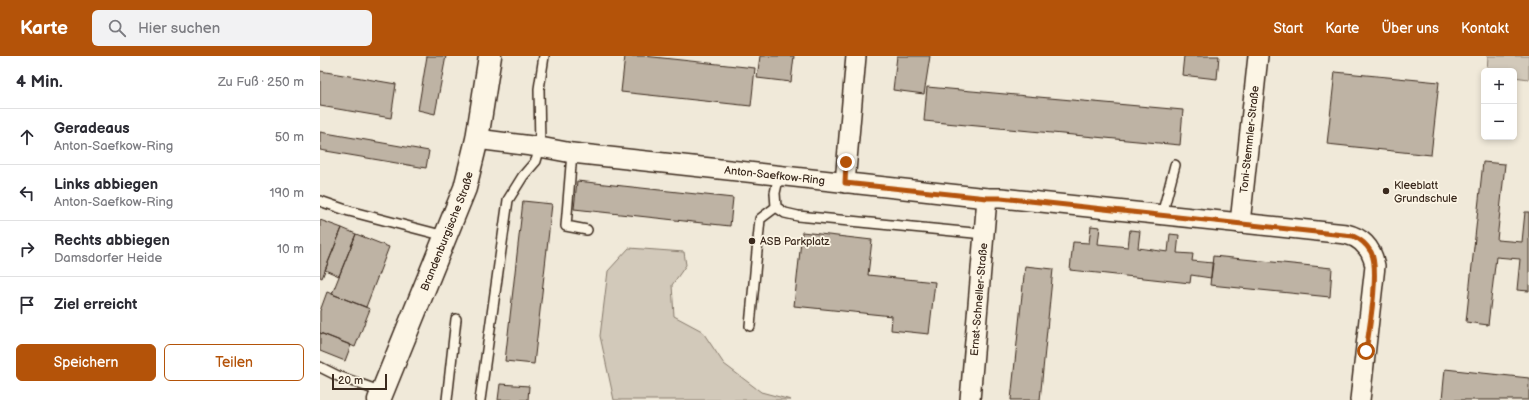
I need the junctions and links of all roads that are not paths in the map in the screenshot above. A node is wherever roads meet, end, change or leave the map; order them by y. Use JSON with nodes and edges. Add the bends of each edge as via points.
{"nodes":[{"id":1,"x":490,"y":56,"type":"edge"},
{"id":2,"x":544,"y":56,"type":"edge"},
{"id":3,"x":856,"y":56,"type":"edge"},
{"id":4,"x":1258,"y":56,"type":"edge"},
{"id":5,"x":477,"y":139,"type":"junction"},
{"id":6,"x":540,"y":147,"type":"junction"},
{"id":7,"x":572,"y":153,"type":"junction"},
{"id":8,"x":1175,"y":165,"type":"dead end"},
{"id":9,"x":779,"y":175,"type":"junction"},
{"id":10,"x":845,"y":183,"type":"junction"},
{"id":11,"x":987,"y":198,"type":"junction"},
{"id":12,"x":320,"y":201,"type":"edge"},
{"id":13,"x":776,"y":207,"type":"junction"},
{"id":14,"x":1162,"y":215,"type":"junction"},
{"id":15,"x":1240,"y":223,"type":"junction"},
{"id":16,"x":587,"y":230,"type":"dead end"},
{"id":17,"x":984,"y":234,"type":"junction"},
{"id":18,"x":445,"y":236,"type":"junction"},
{"id":19,"x":456,"y":319,"type":"dead end"},
{"id":20,"x":750,"y":326,"type":"dead end"},
{"id":21,"x":320,"y":367,"type":"edge"},
{"id":22,"x":381,"y":396,"type":"edge"},
{"id":23,"x":447,"y":400,"type":"edge"},
{"id":24,"x":480,"y":400,"type":"edge"},
{"id":25,"x":970,"y":400,"type":"edge"},
{"id":26,"x":1360,"y":400,"type":"edge"}],
"edges":[{"from":1,"to":5,"type":"street","name":"Brandenburgische Straße"},
{"from":2,"to":6,"type":"lane","via":[[539,89]]},
{"from":3,"to":10,"type":"street"},
{"from":4,"to":15,"type":"street","name":"Toni-Stemmler-Straße"},
{"from":5,"to":6,"type":"street","name":"Anton-Saefkow-Ring"},
{"from":5,"to":18,"type":"street","name":"Brandenburgische Straße","via":[[464,188]]},
{"from":6,"to":7,"type":"street","name":"Anton-Saefkow-Ring"},
{"from":6,"to":24,"type":"lane","via":[[536,162],[523,176],[508,200]]},
{"from":7,"to":9,"type":"street","name":"Anton-Saefkow-Ring"},
{"from":7,"to":16,"type":"lane","via":[[566,226]]},
{"from":8,"to":14,"type":"lane"},
{"from":9,"to":10,"type":"street","name":"Anton-Saefkow-Ring"},
{"from":9,"to":13,"type":"lane","via":[[775,193]]},
{"from":10,"to":11,"type":"street","name":"Anton-Saefkow-Ring"},
{"from":11,"to":14,"type":"street","name":"Anton-Saefkow-Ring"},
{"from":11,"to":17,"type":"street","name":"Ernst-Schneller-Straße"},
{"from":12,"to":18,"type":"lane"},
{"from":13,"to":17,"type":"lane","via":[[785,213],[798,216]]},
{"from":13,"to":20,"type":"lane","via":[[760,219]]},
{"from":14,"to":15,"type":"street","name":"Anton-Saefkow-Ring"},
{"from":15,"to":26,"type":"street","name":"Anton-Saefkow-Ring","via":[[1346,234],[1358,238],[1371,252],[1375,272]]},
{"from":17,"to":25,"type":"street","name":"Ernst-Schneller-Straße"},
{"from":18,"to":22,"type":"street","name":"Brandenburgische Straße"},
{"from":19,"to":23,"type":"lane"},
{"from":21,"to":22,"type":"lane"}]}
